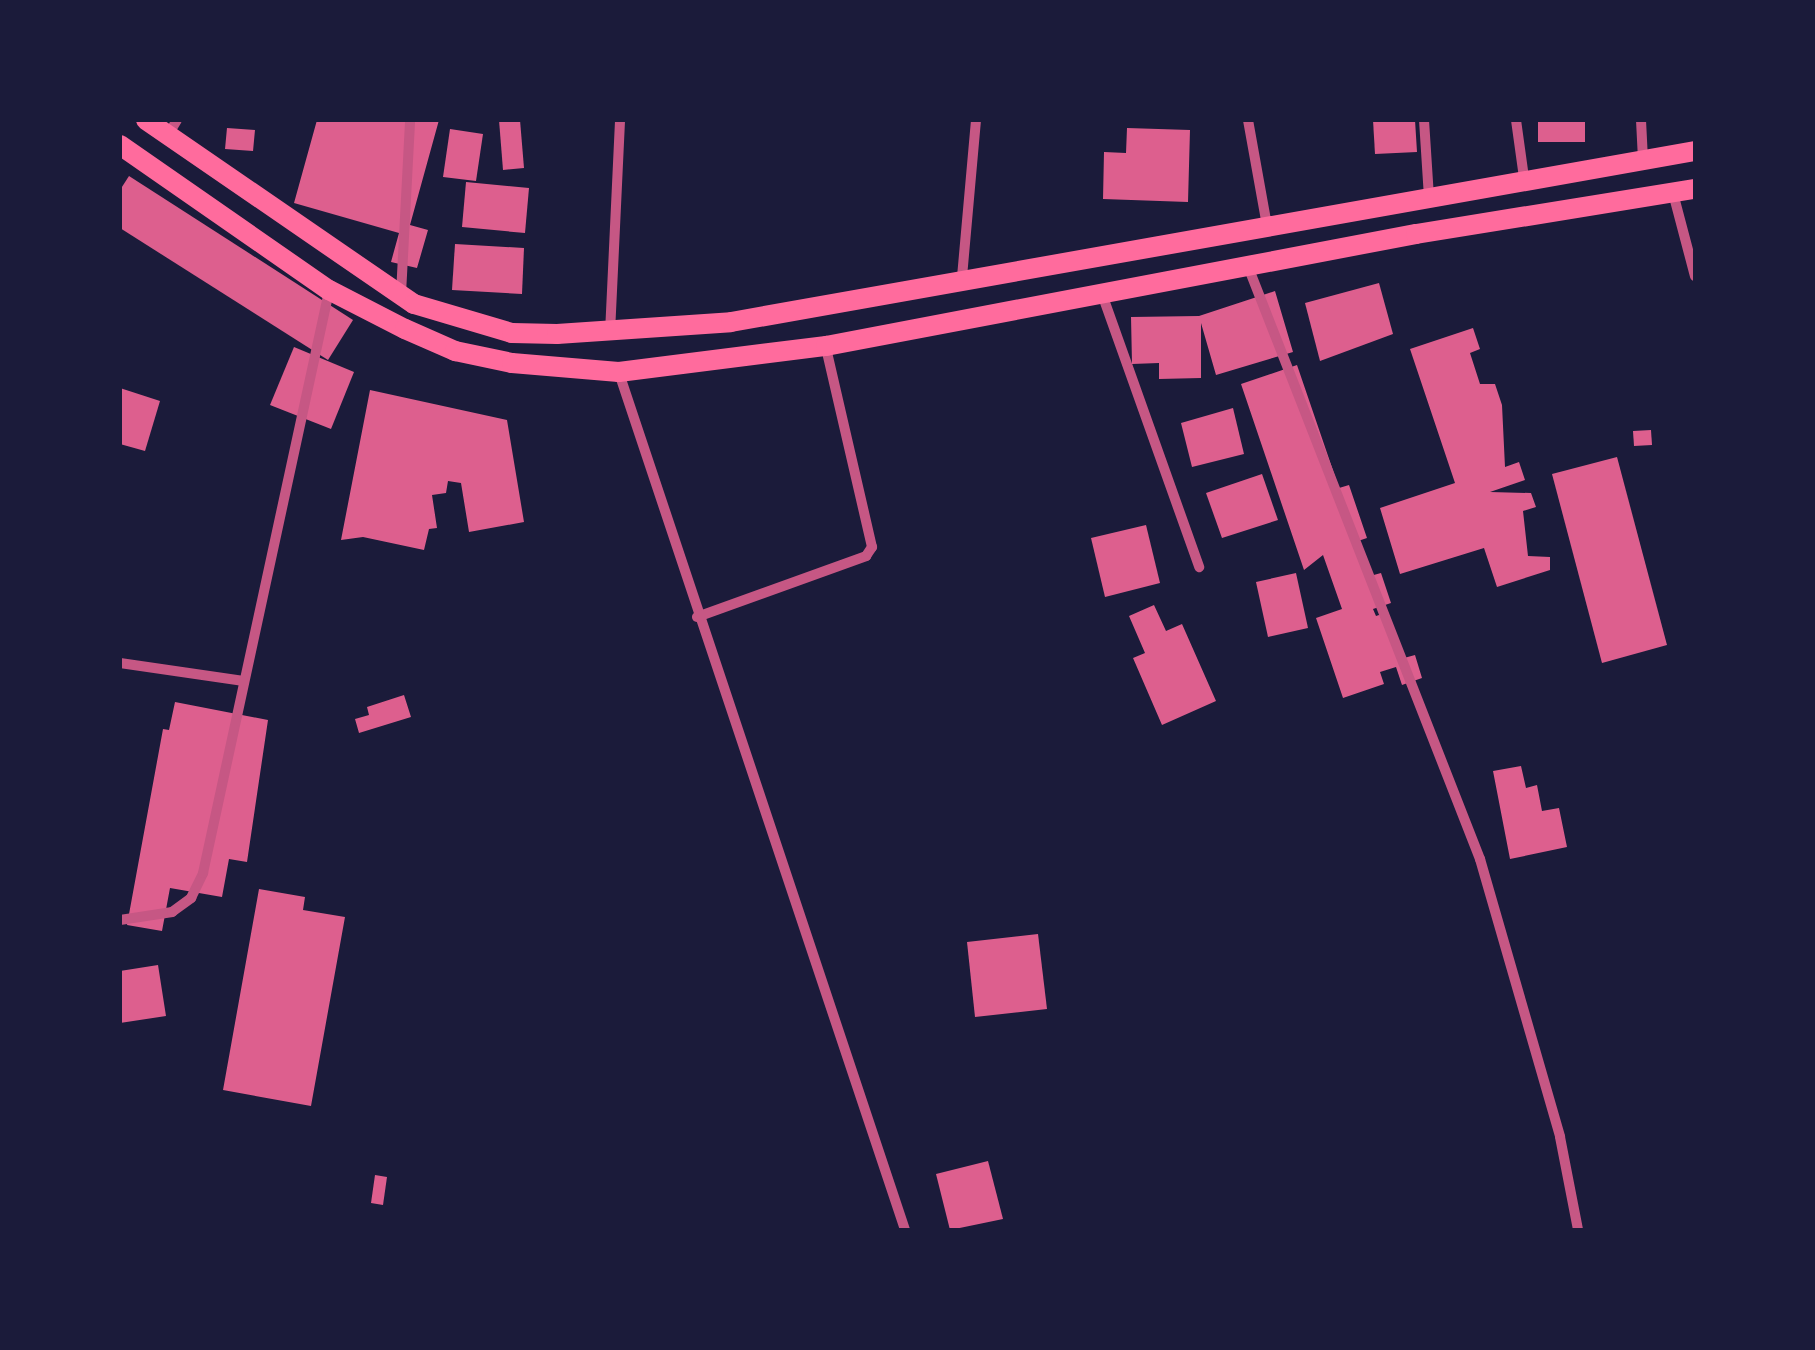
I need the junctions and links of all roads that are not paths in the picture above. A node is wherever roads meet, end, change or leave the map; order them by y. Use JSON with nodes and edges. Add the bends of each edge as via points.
{"nodes":[{"id":1,"x":146,"y":120,"type":"edge"},
{"id":2,"x":410,"y":120,"type":"edge"},
{"id":3,"x":620,"y":120,"type":"edge"},
{"id":4,"x":976,"y":120,"type":"edge"},
{"id":5,"x":1248,"y":120,"type":"edge"},
{"id":6,"x":1424,"y":120,"type":"edge"},
{"id":7,"x":1516,"y":120,"type":"edge"},
{"id":8,"x":1641,"y":120,"type":"edge"},
{"id":9,"x":172,"y":127,"type":"edge"},
{"id":10,"x":120,"y":145,"type":"edge"},
{"id":11,"x":1695,"y":152,"type":"edge"},
{"id":12,"x":1642,"y":160,"type":"junction"},
{"id":13,"x":1524,"y":178,"type":"junction"},
{"id":14,"x":1695,"y":189,"type":"edge"},
{"id":15,"x":1672,"y":192,"type":"junction"},
{"id":16,"x":1429,"y":197,"type":"junction"},
{"id":17,"x":1267,"y":228,"type":"junction"},
{"id":18,"x":1249,"y":269,"type":"junction"},
{"id":19,"x":1695,"y":276,"type":"edge"},
{"id":20,"x":962,"y":277,"type":"junction"},
{"id":21,"x":329,"y":290,"type":"junction"},
{"id":22,"x":1102,"y":293,"type":"junction"},
{"id":23,"x":401,"y":296,"type":"junction"},
{"id":24,"x":610,"y":334,"type":"junction"},
{"id":25,"x":826,"y":346,"type":"junction"},
{"id":26,"x":619,"y":372,"type":"junction"},
{"id":27,"x":1199,"y":568,"type":"dead end"},
{"id":28,"x":697,"y":616,"type":"junction"},
{"id":29,"x":120,"y":663,"type":"edge"},
{"id":30,"x":244,"y":681,"type":"junction"},
{"id":31,"x":120,"y":920,"type":"edge"},
{"id":32,"x":905,"y":1230,"type":"edge"},
{"id":33,"x":1578,"y":1230,"type":"edge"}],
"edges":[{"from":1,"to":9,"type":"main road"},
{"from":2,"to":23,"type":"street"},
{"from":3,"to":24,"type":"street"},
{"from":4,"to":20,"type":"street"},
{"from":5,"to":17,"type":"street"},
{"from":6,"to":16,"type":"street"},
{"from":7,"to":13,"type":"street"},
{"from":8,"to":12,"type":"street"},
{"from":9,"to":23,"type":"main road"},
{"from":10,"to":21,"type":"main road"},
{"from":11,"to":12,"type":"main road"},
{"from":12,"to":13,"type":"main road"},
{"from":13,"to":16,"type":"main road"},
{"from":14,"to":15,"type":"main road"},
{"from":15,"to":18,"type":"main road"},
{"from":15,"to":19,"type":"street"},
{"from":16,"to":17,"type":"main road"},
{"from":17,"to":20,"type":"main road"},
{"from":18,"to":22,"type":"main road"},
{"from":18,"to":33,"type":"street","via":[[1480,860],[1560,1138]]},
{"from":20,"to":24,"type":"main road","via":[[731,322]]},
{"from":21,"to":26,"type":"main road","via":[[455,351]]},
{"from":21,"to":30,"type":"street"},
{"from":22,"to":25,"type":"main road"},
{"from":22,"to":27,"type":"street"},
{"from":23,"to":24,"type":"main road","via":[[459,321],[512,332]]},
{"from":25,"to":26,"type":"main road"},
{"from":25,"to":28,"type":"street","via":[[872,547],[866,556]]},
{"from":26,"to":28,"type":"street"},
{"from":28,"to":32,"type":"street"},
{"from":29,"to":30,"type":"street"},
{"from":30,"to":31,"type":"street","via":[[202,873],[190,898],[172,912]]}]}
